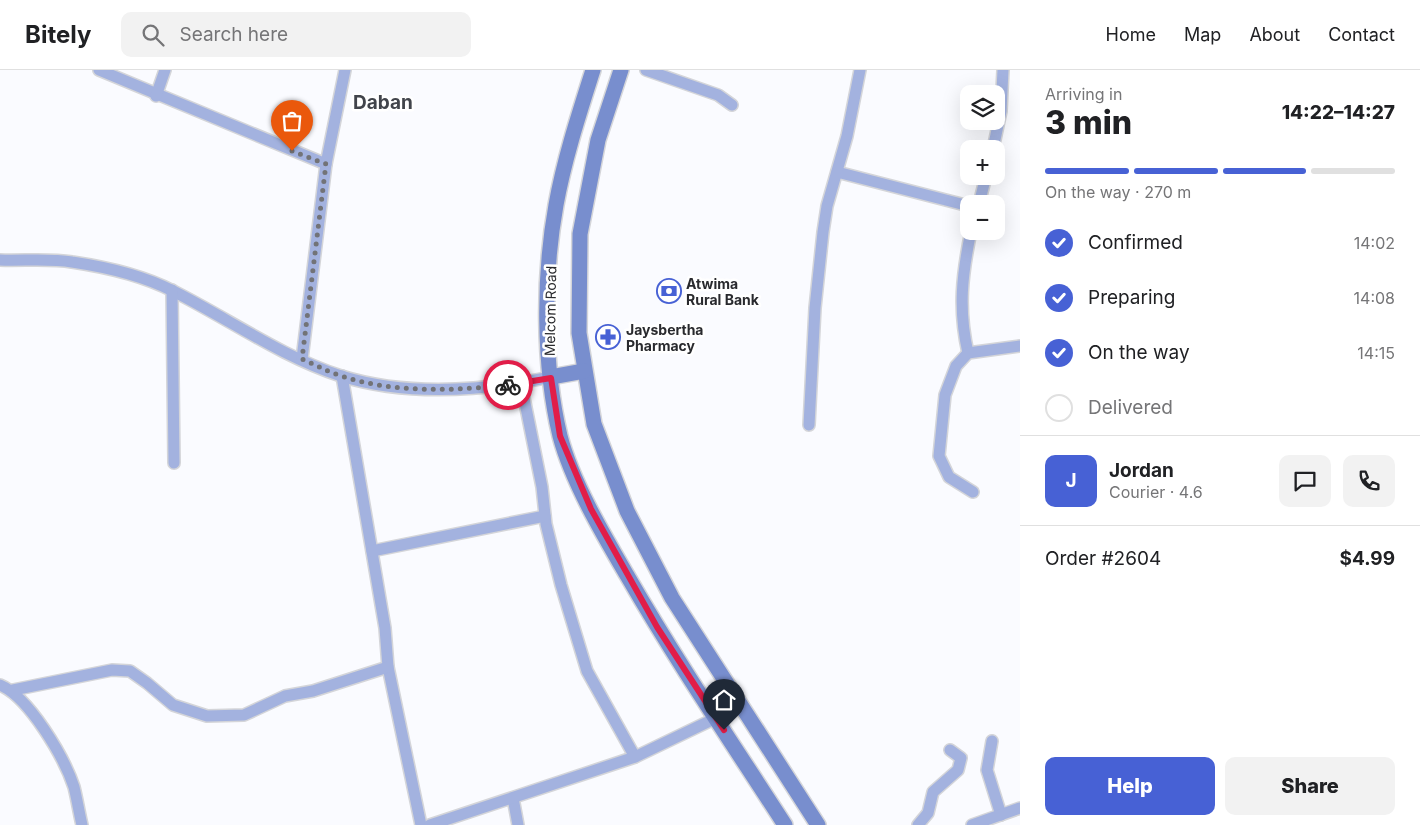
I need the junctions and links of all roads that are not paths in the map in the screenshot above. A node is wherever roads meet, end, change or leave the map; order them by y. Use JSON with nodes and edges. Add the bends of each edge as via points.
{"nodes":[{"id":1,"x":98,"y":70,"type":"edge"},
{"id":2,"x":165,"y":70,"type":"edge"},
{"id":3,"x":345,"y":70,"type":"edge"},
{"id":4,"x":593,"y":70,"type":"edge"},
{"id":5,"x":621,"y":70,"type":"edge"},
{"id":6,"x":646,"y":70,"type":"edge"},
{"id":7,"x":860,"y":70,"type":"edge"},
{"id":8,"x":1003,"y":70,"type":"edge"},
{"id":9,"x":156,"y":96,"type":"junction"},
{"id":10,"x":732,"y":105,"type":"dead end"},
{"id":11,"x":995,"y":140,"type":"edge"},
{"id":12,"x":326,"y":164,"type":"junction"},
{"id":13,"x":837,"y":172,"type":"junction"},
{"id":14,"x":960,"y":204,"type":"edge"},
{"id":15,"x":970,"y":240,"type":"edge"},
{"id":16,"x":0,"y":260,"type":"edge"},
{"id":17,"x":172,"y":290,"type":"junction"},
{"id":18,"x":1020,"y":346,"type":"edge"},
{"id":19,"x":968,"y":353,"type":"junction"},
{"id":20,"x":302,"y":359,"type":"junction"},
{"id":21,"x":584,"y":371,"type":"junction"},
{"id":22,"x":342,"y":376,"type":"junction"},
{"id":23,"x":551,"y":378,"type":"junction"},
{"id":24,"x":522,"y":383,"type":"junction"},
{"id":25,"x":809,"y":425,"type":"dead end"},
{"id":26,"x":174,"y":463,"type":"dead end"},
{"id":27,"x":973,"y":492,"type":"dead end"},
{"id":28,"x":545,"y":516,"type":"junction"},
{"id":29,"x":372,"y":551,"type":"junction"},
{"id":30,"x":388,"y":667,"type":"junction"},
{"id":31,"x":0,"y":685,"type":"edge"},
{"id":32,"x":13,"y":690,"type":"junction"},
{"id":33,"x":716,"y":718,"type":"junction"},
{"id":34,"x":992,"y":741,"type":"dead end"},
{"id":35,"x":950,"y":750,"type":"dead end"},
{"id":36,"x":635,"y":757,"type":"junction"},
{"id":37,"x":513,"y":798,"type":"junction"},
{"id":38,"x":1020,"y":808,"type":"edge"},
{"id":39,"x":1001,"y":815,"type":"junction"},
{"id":40,"x":82,"y":825,"type":"edge"},
{"id":41,"x":421,"y":825,"type":"edge"},
{"id":42,"x":430,"y":825,"type":"edge"},
{"id":43,"x":518,"y":825,"type":"edge"},
{"id":44,"x":785,"y":825,"type":"edge"},
{"id":45,"x":818,"y":825,"type":"edge"},
{"id":46,"x":918,"y":825,"type":"edge"},
{"id":47,"x":972,"y":825,"type":"edge"}],
"edges":[{"from":1,"to":9,"type":"street"},
{"from":2,"to":9,"type":"street"},
{"from":3,"to":12,"type":"street"},
{"from":4,"to":23,"type":"main road","name":"Melcom Road","via":[[556,205],[547,321]]},
{"from":5,"to":21,"type":"main road","via":[[598,140],[580,234],[579,333]]},
{"from":6,"to":10,"type":"street","via":[[718,95]]},
{"from":7,"to":13,"type":"street"},
{"from":8,"to":11,"type":"street","via":[[1002,111]]},
{"from":9,"to":12,"type":"street"},
{"from":12,"to":20,"type":"street"},
{"from":13,"to":14,"type":"street"},
{"from":13,"to":25,"type":"street","via":[[827,206],[818,270]]},
{"from":15,"to":19,"type":"street","via":[[961,297],[961,318]]},
{"from":16,"to":17,"type":"street","via":[[70,261],[130,274]]},
{"from":17,"to":20,"type":"street"},
{"from":17,"to":26,"type":"street"},
{"from":18,"to":19,"type":"street"},
{"from":19,"to":27,"type":"street","via":[[956,366],[945,395],[938,456],[949,477]]},
{"from":20,"to":22,"type":"street"},
{"from":21,"to":23,"type":"main road"},
{"from":21,"to":45,"type":"main road","via":[[594,424],[636,528],[672,598]]},
{"from":22,"to":24,"type":"street","via":[[439,390]]},
{"from":22,"to":29,"type":"street"},
{"from":23,"to":24,"type":"street"},
{"from":23,"to":33,"type":"main road","name":"Melcom Road","via":[[560,436],[591,509],[657,627]]},
{"from":24,"to":28,"type":"street"},
{"from":28,"to":29,"type":"street"},
{"from":28,"to":36,"type":"street","via":[[560,585],[587,671]]},
{"from":29,"to":30,"type":"street"},
{"from":30,"to":32,"type":"street","via":[[313,691],[285,696],[244,716],[208,716],[173,705],[130,671],[112,670]]},
{"from":30,"to":41,"type":"street"},
{"from":31,"to":32,"type":"street"},
{"from":32,"to":40,"type":"street","via":[[44,728],[73,786]]},
{"from":33,"to":36,"type":"street"},
{"from":33,"to":44,"type":"main road","name":"Melcom Road"},
{"from":34,"to":39,"type":"street","via":[[987,770]]},
{"from":35,"to":46,"type":"street","via":[[961,758],[958,770],[933,792],[928,813]]},
{"from":36,"to":37,"type":"street"},
{"from":37,"to":42,"type":"street"},
{"from":37,"to":43,"type":"street"},
{"from":38,"to":39,"type":"street"},
{"from":39,"to":47,"type":"street"}]}
